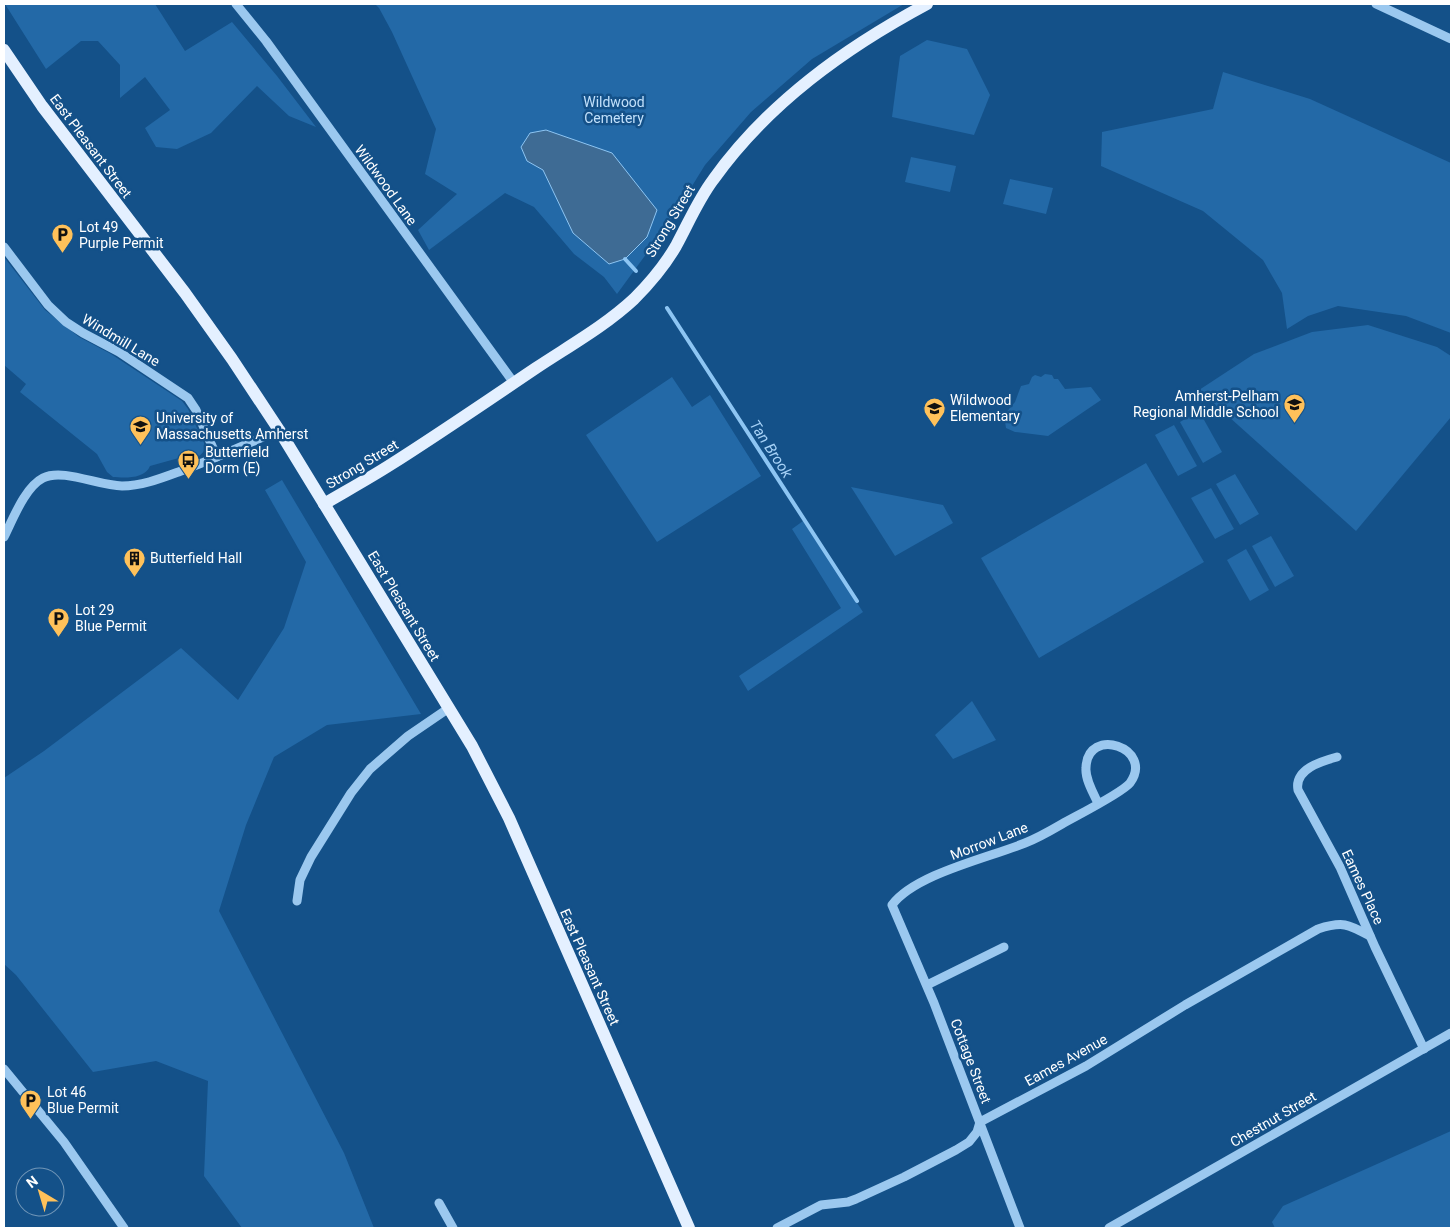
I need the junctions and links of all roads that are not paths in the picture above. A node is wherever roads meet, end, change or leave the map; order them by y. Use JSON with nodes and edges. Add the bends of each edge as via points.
{"nodes":[{"id":1,"x":236,"y":4,"type":"edge"},
{"id":2,"x":927,"y":4,"type":"edge"},
{"id":3,"x":1376,"y":4,"type":"edge"},
{"id":4,"x":1451,"y":39,"type":"edge"},
{"id":5,"x":4,"y":50,"type":"edge"},
{"id":6,"x":4,"y":248,"type":"edge"},
{"id":7,"x":514,"y":383,"type":"junction"},
{"id":8,"x":279,"y":430,"type":"junction"},
{"id":9,"x":217,"y":457,"type":"junction"},
{"id":10,"x":324,"y":504,"type":"junction"},
{"id":11,"x":4,"y":537,"type":"edge"},
{"id":12,"x":449,"y":708,"type":"junction"},
{"id":13,"x":1337,"y":757,"type":"dead end"},
{"id":14,"x":1098,"y":804,"type":"junction"},
{"id":15,"x":297,"y":901,"type":"dead end"},
{"id":16,"x":892,"y":905,"type":"joint"},
{"id":17,"x":1370,"y":936,"type":"junction"},
{"id":18,"x":1004,"y":947,"type":"dead end"},
{"id":19,"x":926,"y":985,"type":"junction"},
{"id":20,"x":1451,"y":1033,"type":"edge"},
{"id":21,"x":1424,"y":1049,"type":"junction"},
{"id":22,"x":4,"y":1069,"type":"edge"},
{"id":23,"x":980,"y":1122,"type":"junction"},
{"id":24,"x":439,"y":1203,"type":"dead end"},
{"id":25,"x":124,"y":1228,"type":"edge"},
{"id":26,"x":453,"y":1228,"type":"edge"},
{"id":27,"x":688,"y":1228,"type":"edge"},
{"id":28,"x":777,"y":1228,"type":"edge"},
{"id":29,"x":1020,"y":1228,"type":"edge"},
{"id":30,"x":1109,"y":1228,"type":"edge"}],
"edges":[{"from":1,"to":7,"type":"street","name":"Wildwood Lane"},
{"from":2,"to":7,"type":"main road","name":"Strong Street","via":[[839,58],[774,110],[712,182],[671,253],[642,291],[608,320]]},
{"from":3,"to":4,"type":"street"},
{"from":5,"to":8,"type":"main road","name":"East Pleasant Street","via":[[87,167],[185,293]]},
{"from":6,"to":9,"type":"street","name":"Windmill Lane","via":[[48,305],[66,322],[119,352],[188,398]]},
{"from":7,"to":10,"type":"main road","name":"Strong Street","via":[[420,446]]},
{"from":8,"to":9,"type":"street"},
{"from":8,"to":10,"type":"main road","name":"East Pleasant Street"},
{"from":9,"to":11,"type":"street","via":[[169,476],[129,486],[46,476],[31,487]]},
{"from":10,"to":12,"type":"main road","name":"East Pleasant Street"},
{"from":12,"to":15,"type":"street","via":[[408,736],[370,769],[351,792],[311,857],[300,880]]},
{"from":12,"to":27,"type":"main road","name":"East Pleasant Street","via":[[509,818]]},
{"from":13,"to":17,"type":"street","name":"Eames Place","via":[[1308,768],[1297,784],[1298,790],[1340,867]]},
{"from":14,"to":14,"type":"street","name":"Morrow Lane","via":[[1086,774],[1087,760],[1100,746],[1119,746],[1133,759],[1132,778],[1123,789]]},
{"from":14,"to":16,"type":"street","name":"Morrow Lane","via":[[1024,843],[919,883],[899,896]]},
{"from":16,"to":19,"type":"street","name":"Cottage Street"},
{"from":17,"to":21,"type":"street","name":"Eames Place"},
{"from":17,"to":23,"type":"street","name":"Eames Avenue","via":[[1343,924],[1318,929],[1086,1066]]},
{"from":18,"to":19,"type":"street"},
{"from":19,"to":23,"type":"street","name":"Cottage Street"},
{"from":20,"to":21,"type":"street","name":"Chestnut Street"},
{"from":21,"to":30,"type":"street","name":"Chestnut Street"},
{"from":22,"to":25,"type":"street","via":[[64,1142]]},
{"from":23,"to":28,"type":"street","via":[[969,1142],[956,1150],[856,1199],[821,1205]]},
{"from":23,"to":29,"type":"street","name":"Cottage Street"},
{"from":24,"to":26,"type":"street"}]}
